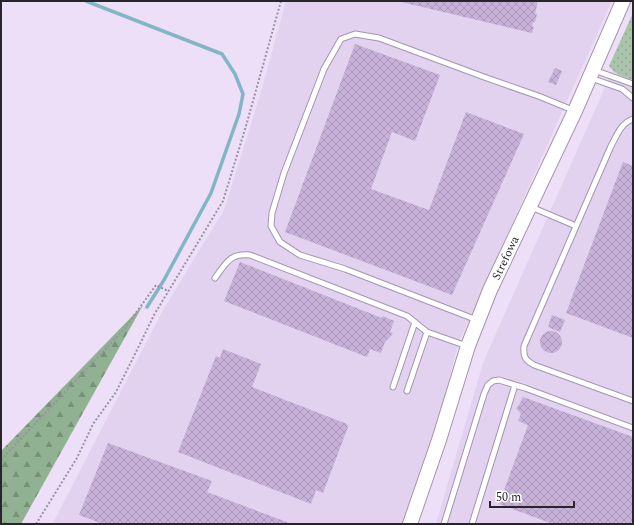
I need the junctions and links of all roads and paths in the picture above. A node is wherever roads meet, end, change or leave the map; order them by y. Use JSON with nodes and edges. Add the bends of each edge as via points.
{"nodes":[{"id":1,"x":281,"y":1,"type":"edge"},
{"id":2,"x":623,"y":1,"type":"edge"},
{"id":3,"x":591,"y":74,"type":"junction"},
{"id":4,"x":633,"y":84,"type":"edge"},
{"id":5,"x":633,"y":98,"type":"edge"},
{"id":6,"x":575,"y":111,"type":"junction"},
{"id":7,"x":633,"y":119,"type":"edge"},
{"id":8,"x":530,"y":207,"type":"junction"},
{"id":9,"x":576,"y":226,"type":"junction"},
{"id":10,"x":215,"y":278,"type":"dead end"},
{"id":11,"x":168,"y":291,"type":"junction"},
{"id":12,"x":478,"y":320,"type":"junction"},
{"id":13,"x":415,"y":322,"type":"junction"},
{"id":14,"x":427,"y":332,"type":"junction"},
{"id":15,"x":468,"y":346,"type":"junction"},
{"id":16,"x":516,"y":385,"type":"junction"},
{"id":17,"x":393,"y":387,"type":"dead end"},
{"id":18,"x":407,"y":391,"type":"dead end"},
{"id":19,"x":633,"y":401,"type":"edge"},
{"id":20,"x":633,"y":428,"type":"edge"},
{"id":21,"x":1,"y":460,"type":"edge"},
{"id":22,"x":413,"y":522,"type":"edge"},
{"id":23,"x":36,"y":524,"type":"edge"},
{"id":24,"x":444,"y":524,"type":"edge"},
{"id":25,"x":472,"y":524,"type":"edge"}],
"edges":[{"from":1,"to":11,"type":"path","via":[[223,201]]},
{"from":2,"to":3,"type":"street","name":"Strefowa"},
{"from":3,"to":4,"type":"lane"},
{"from":3,"to":5,"type":"lane","via":[[622,89]]},
{"from":3,"to":6,"type":"street","name":"Strefowa"},
{"from":6,"to":8,"type":"street","name":"Strefowa"},
{"from":6,"to":12,"type":"lane","via":[[379,38],[355,34],[340,39],[324,69],[284,173],[272,213],[271,226],[280,242],[300,255],[345,269]]},
{"from":7,"to":9,"type":"lane","via":[[628,120],[620,129]]},
{"from":8,"to":9,"type":"lane"},
{"from":8,"to":12,"type":"street","name":"Strefowa"},
{"from":9,"to":19,"type":"lane","via":[[524,346],[523,354],[534,365]]},
{"from":10,"to":13,"type":"lane","via":[[229,259],[243,254],[250,255],[407,316]]},
{"from":11,"to":21,"type":"path","via":[[156,285],[125,328]]},
{"from":11,"to":23,"type":"path","via":[[116,392],[93,424],[77,458]]},
{"from":12,"to":15,"type":"street","name":"Strefowa"},
{"from":13,"to":14,"type":"lane"},
{"from":13,"to":17,"type":"lane"},
{"from":14,"to":15,"type":"lane"},
{"from":14,"to":18,"type":"lane"},
{"from":15,"to":22,"type":"street","name":"Strefowa"},
{"from":16,"to":20,"type":"lane"},
{"from":16,"to":24,"type":"lane","via":[[499,380],[488,385]]},
{"from":16,"to":25,"type":"lane"}]}
